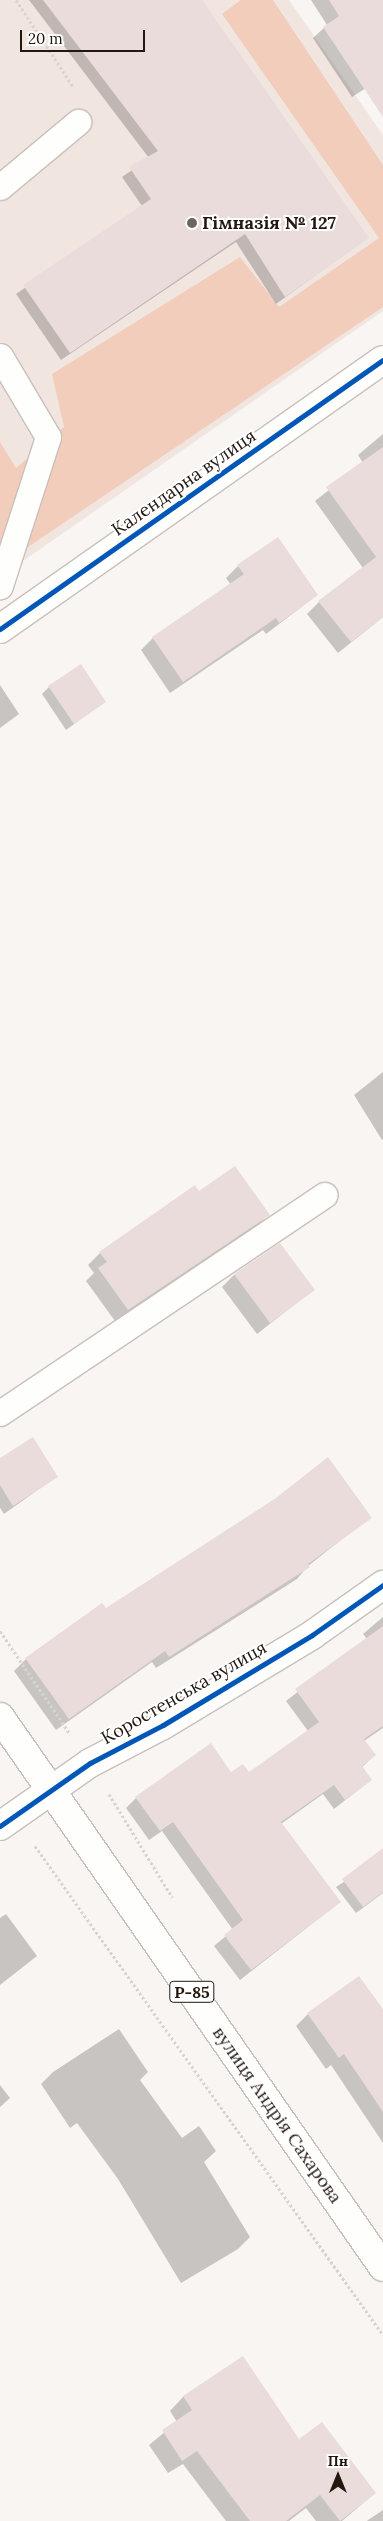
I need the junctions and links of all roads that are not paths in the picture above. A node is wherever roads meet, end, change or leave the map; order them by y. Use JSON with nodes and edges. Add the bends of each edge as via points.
{"nodes":[{"id":1,"x":78,"y":122,"type":"road end"},
{"id":2,"x":0,"y":188,"type":"edge"},
{"id":3,"x":0,"y":356,"type":"edge"},
{"id":4,"x":383,"y":360,"type":"edge"},
{"id":5,"x":0,"y":586,"type":"edge"},
{"id":6,"x":0,"y":629,"type":"edge"},
{"id":7,"x":325,"y":1196,"type":"dead end"},
{"id":8,"x":0,"y":1413,"type":"edge"},
{"id":9,"x":383,"y":1586,"type":"edge"},
{"id":10,"x":0,"y":1716,"type":"edge"},
{"id":11,"x":52,"y":1792,"type":"junction"},
{"id":12,"x":7,"y":1821,"type":"edge"},
{"id":13,"x":383,"y":2267,"type":"edge"}],
"edges":[{"from":1,"to":2,"type":"lane"},
{"from":3,"to":5,"type":"lane","via":[[48,437]]},
{"from":4,"to":6,"type":"street","name":"Календарна вулиця"},
{"from":7,"to":8,"type":"lane"},
{"from":9,"to":11,"type":"street","name":"Коростенська вулиця","via":[[279,1655],[163,1725],[90,1763]]},
{"from":10,"to":11,"type":"street","name":"вулиця Андрія Сахарова","number":"Р-85"},
{"from":11,"to":12,"type":"street","name":"Коростенська вулиця"},
{"from":11,"to":13,"type":"street","name":"вулиця Андрія Сахарова","number":"Р-85"}]}
